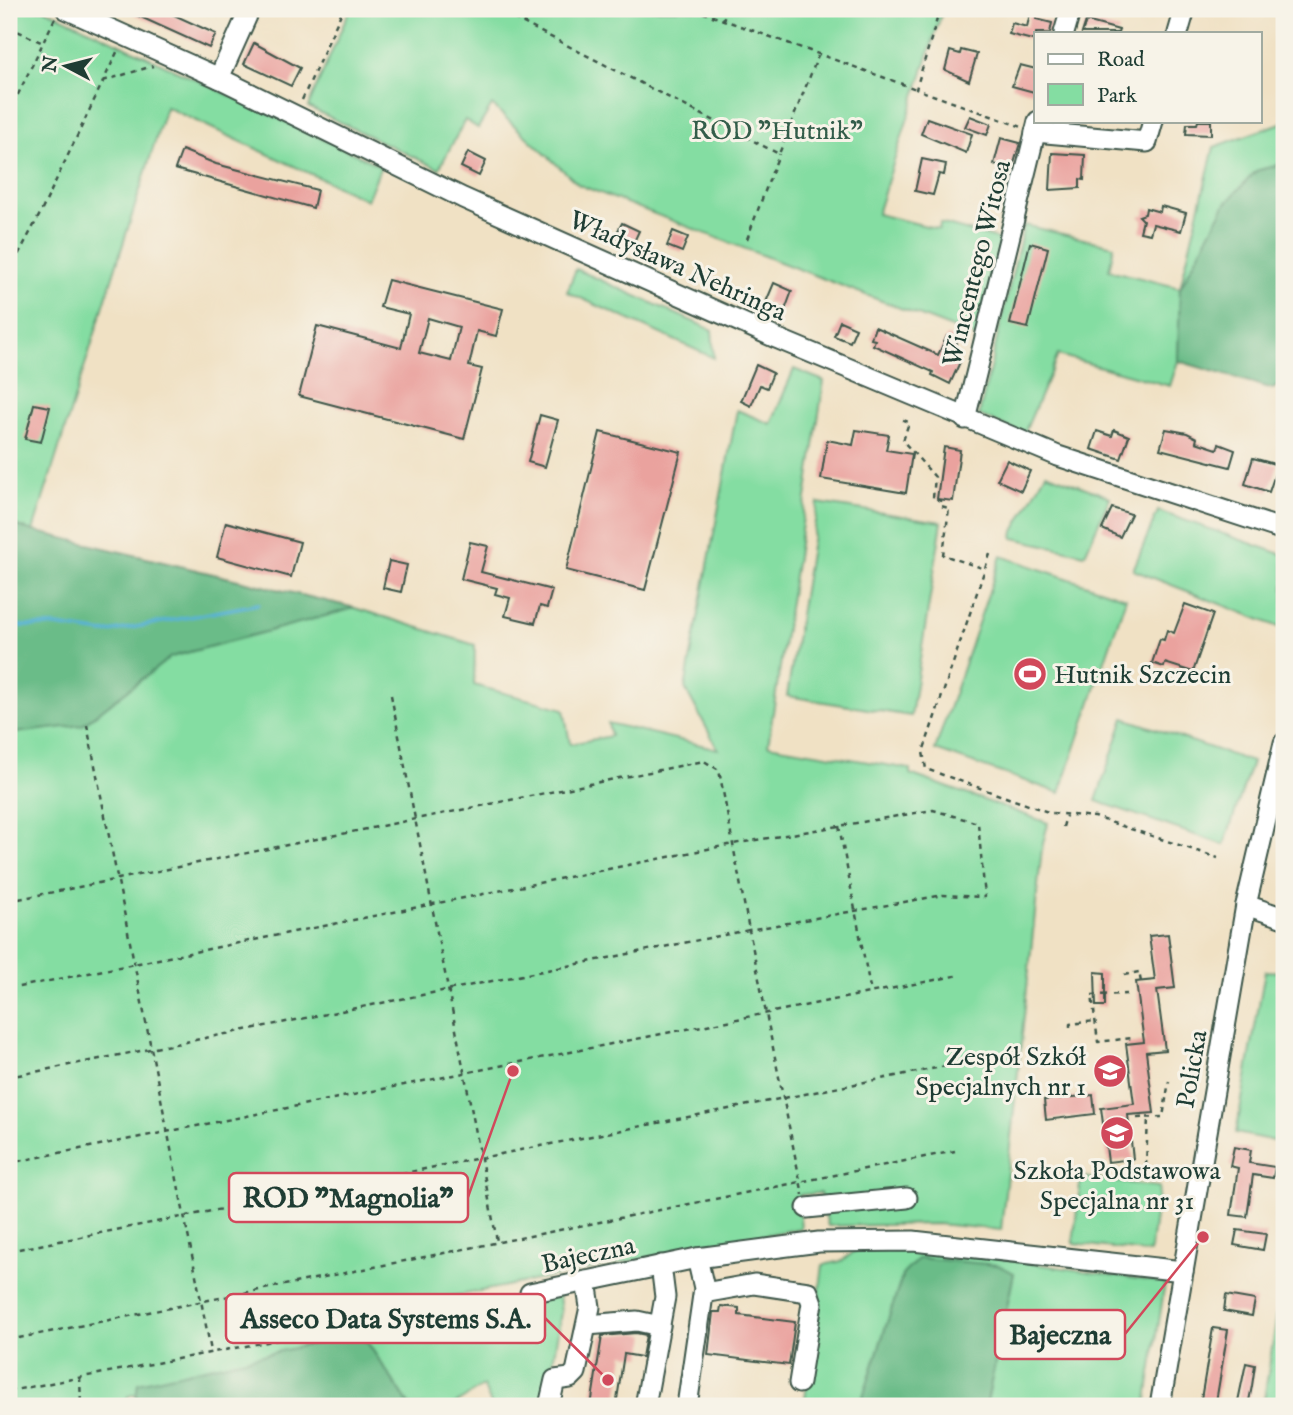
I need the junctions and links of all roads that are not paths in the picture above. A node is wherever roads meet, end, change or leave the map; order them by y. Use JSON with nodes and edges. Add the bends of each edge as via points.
{"nodes":[{"id":1,"x":250,"y":9,"type":"edge"},
{"id":2,"x":1070,"y":9,"type":"edge"},
{"id":3,"x":1185,"y":9,"type":"edge"},
{"id":4,"x":62,"y":12,"type":"edge"},
{"id":5,"x":1064,"y":32,"type":"edge"},
{"id":6,"x":1178,"y":32,"type":"edge"},
{"id":7,"x":219,"y":78,"type":"junction"},
{"id":8,"x":1153,"y":122,"type":"edge"},
{"id":9,"x":1036,"y":126,"type":"edge"},
{"id":10,"x":965,"y":419,"type":"junction"},
{"id":11,"x":1284,"y":530,"type":"edge"},
{"id":12,"x":1281,"y":740,"type":"edge"},
{"id":13,"x":1246,"y":905,"type":"junction"},
{"id":14,"x":1284,"y":918,"type":"edge"},
{"id":15,"x":907,"y":1198,"type":"dead end"},
{"id":16,"x":805,"y":1201,"type":"road end"},
{"id":17,"x":697,"y":1258,"type":"junction"},
{"id":18,"x":661,"y":1265,"type":"junction"},
{"id":19,"x":1183,"y":1271,"type":"junction"},
{"id":20,"x":586,"y":1281,"type":"junction"},
{"id":21,"x":530,"y":1293,"type":"road end"},
{"id":22,"x":704,"y":1293,"type":"junction"},
{"id":23,"x":587,"y":1325,"type":"junction"},
{"id":24,"x":660,"y":1326,"type":"junction"},
{"id":25,"x":799,"y":1383,"type":"dead end"},
{"id":26,"x":550,"y":1406,"type":"edge"},
{"id":27,"x":645,"y":1406,"type":"edge"},
{"id":28,"x":687,"y":1406,"type":"edge"},
{"id":29,"x":1160,"y":1406,"type":"edge"}],
"edges":[{"from":1,"to":7,"type":"street"},
{"from":2,"to":5,"type":"street"},
{"from":3,"to":6,"type":"street"},
{"from":4,"to":7,"type":"street","name":"Władysława Nehringa"},
{"from":7,"to":10,"type":"street","name":"Władysława Nehringa","via":[[496,213]]},
{"from":8,"to":9,"type":"street","via":[[1147,142]]},
{"from":9,"to":10,"type":"street","name":"Wincentego Witosa"},
{"from":10,"to":11,"type":"street","name":"Władysława Nehringa","via":[[1058,456]]},
{"from":12,"to":13,"type":"street","name":"Policka"},
{"from":13,"to":14,"type":"street"},
{"from":13,"to":19,"type":"street","name":"Policka"},
{"from":15,"to":16,"type":"street"},
{"from":17,"to":18,"type":"street","name":"Bajeczna"},
{"from":17,"to":19,"type":"street","name":"Bajeczna","via":[[819,1242],[914,1241]]},
{"from":17,"to":22,"type":"street"},
{"from":18,"to":20,"type":"street","name":"Bajeczna"},
{"from":18,"to":24,"type":"street","via":[[665,1297]]},
{"from":19,"to":29,"type":"street","name":"Policka"},
{"from":20,"to":21,"type":"street","name":"Bajeczna"},
{"from":20,"to":23,"type":"street"},
{"from":22,"to":25,"type":"street","via":[[754,1284],[808,1292],[811,1304]]},
{"from":22,"to":28,"type":"street"},
{"from":23,"to":24,"type":"street","via":[[636,1321]]},
{"from":23,"to":26,"type":"street","via":[[576,1372],[555,1380]]},
{"from":24,"to":27,"type":"street"}]}
